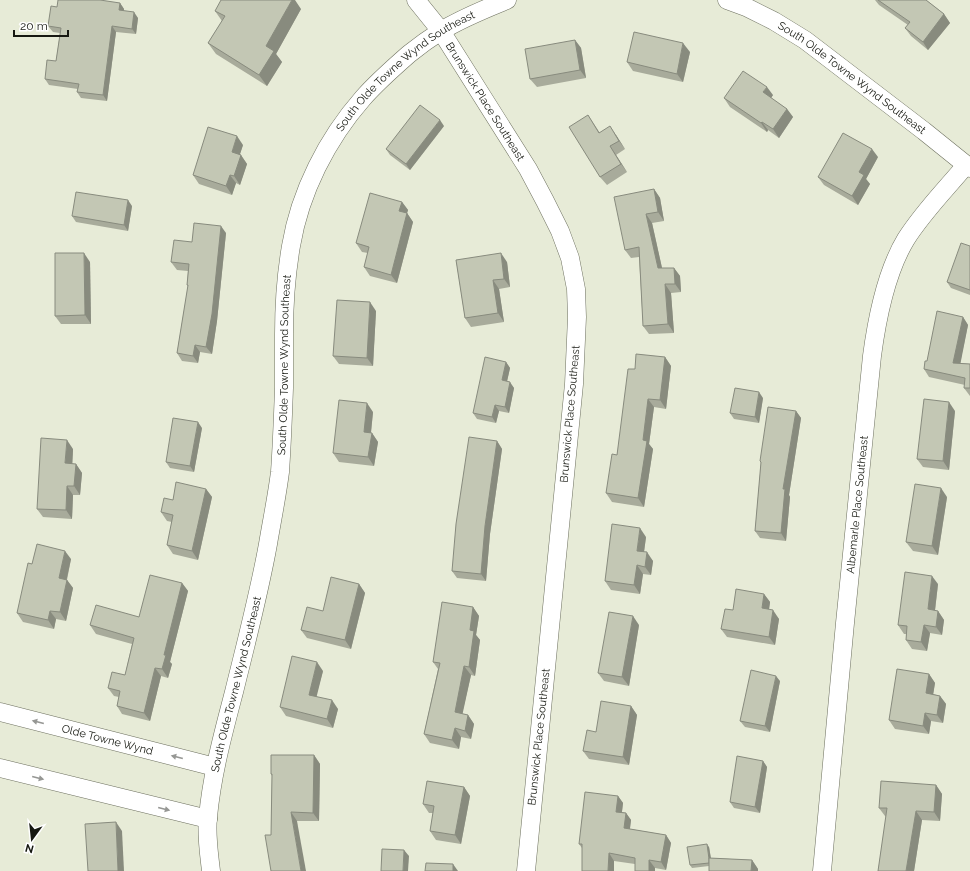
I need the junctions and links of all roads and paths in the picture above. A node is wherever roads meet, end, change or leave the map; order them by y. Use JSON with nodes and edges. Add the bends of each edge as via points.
{"nodes":[{"id":1,"x":416,"y":0,"type":"edge"},
{"id":2,"x":507,"y":0,"type":"edge"},
{"id":3,"x":727,"y":0,"type":"edge"},
{"id":4,"x":440,"y":31,"type":"junction"},
{"id":5,"x":968,"y":167,"type":"edge"},
{"id":6,"x":0,"y":712,"type":"edge"},
{"id":7,"x":215,"y":767,"type":"junction"},
{"id":8,"x":0,"y":768,"type":"edge"},
{"id":9,"x":208,"y":819,"type":"junction"},
{"id":10,"x":211,"y":871,"type":"edge"},
{"id":11,"x":526,"y":871,"type":"edge"},
{"id":12,"x":822,"y":871,"type":"edge"}],
"edges":[{"from":1,"to":4,"type":"street","name":"Brunswick Place Southeast"},
{"from":2,"to":4,"type":"street","name":"South Olde Towne Wynd Southeast"},
{"from":3,"to":5,"type":"street","name":"South Olde Towne Wynd Southeast","via":[[774,21],[805,40]]},
{"from":4,"to":7,"type":"street","name":"South Olde Towne Wynd Southeast","via":[[379,81],[344,122],[314,174],[296,222],[285,302],[280,472],[264,567]]},
{"from":4,"to":11,"type":"street","name":"Brunswick Place Southeast","via":[[528,169],[545,201],[570,258],[576,289],[574,384]]},
{"from":5,"to":12,"type":"street","name":"Albemarle Place Southeast","via":[[919,221],[906,240],[888,280],[876,326]]},
{"from":7,"to":6,"type":"street","name":"Olde Towne Wynd","one_way":true},
{"from":7,"to":9,"type":"street","name":"South Olde Towne Wynd Southeast"},
{"from":8,"to":9,"type":"street","one_way":true},
{"from":9,"to":10,"type":"street","name":"South Olde Towne Wynd Southeast"}]}
